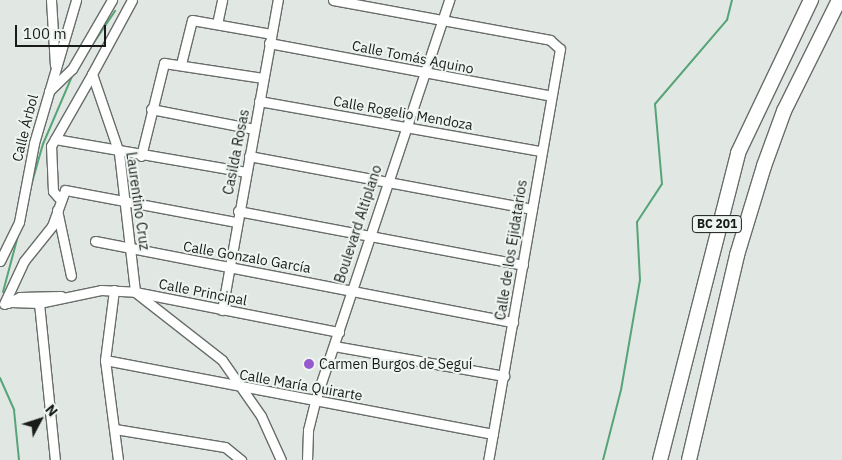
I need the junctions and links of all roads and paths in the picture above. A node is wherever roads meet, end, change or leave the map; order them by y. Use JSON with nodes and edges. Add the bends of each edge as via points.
{"nodes":[{"id":1,"x":51,"y":0,"type":"edge"},
{"id":2,"x":76,"y":0,"type":"edge"},
{"id":3,"x":113,"y":0,"type":"edge"},
{"id":4,"x":132,"y":0,"type":"edge"},
{"id":5,"x":222,"y":0,"type":"edge"},
{"id":6,"x":278,"y":0,"type":"edge"},
{"id":7,"x":334,"y":0,"type":"edge"},
{"id":8,"x":448,"y":0,"type":"edge"},
{"id":9,"x":811,"y":0,"type":"edge"},
{"id":10,"x":839,"y":0,"type":"edge"},
{"id":11,"x":124,"y":9,"type":"junction"},
{"id":12,"x":441,"y":22,"type":"junction"},
{"id":13,"x":217,"y":24,"type":"junction"},
{"id":14,"x":270,"y":38,"type":"junction"},
{"id":15,"x":181,"y":64,"type":"junction"},
{"id":16,"x":56,"y":70,"type":"junction"},
{"id":17,"x":92,"y":74,"type":"junction"},
{"id":18,"x":423,"y":75,"type":"junction"},
{"id":19,"x":262,"y":78,"type":"junction"},
{"id":20,"x":49,"y":92,"type":"junction"},
{"id":21,"x":551,"y":96,"type":"junction"},
{"id":22,"x":259,"y":101,"type":"junction"},
{"id":23,"x":151,"y":109,"type":"junction"},
{"id":24,"x":254,"y":129,"type":"junction"},
{"id":25,"x":405,"y":129,"type":"junction"},
{"id":26,"x":55,"y":139,"type":"junction"},
{"id":27,"x":541,"y":151,"type":"junction"},
{"id":28,"x":119,"y":153,"type":"junction"},
{"id":29,"x":141,"y":156,"type":"junction"},
{"id":30,"x":249,"y":156,"type":"junction"},
{"id":31,"x":246,"y":172,"type":"junction"},
{"id":32,"x":386,"y":182,"type":"junction"},
{"id":33,"x":61,"y":195,"type":"junction"},
{"id":34,"x":121,"y":200,"type":"junction"},
{"id":35,"x":532,"y":209,"type":"junction"},
{"id":36,"x":57,"y":210,"type":"junction"},
{"id":37,"x":238,"y":211,"type":"junction"},
{"id":38,"x":236,"y":222,"type":"junction"},
{"id":39,"x":367,"y":237,"type":"junction"},
{"id":40,"x":94,"y":241,"type":"dead end"},
{"id":41,"x":132,"y":249,"type":"junction"},
{"id":42,"x":0,"y":261,"type":"edge"},
{"id":43,"x":522,"y":265,"type":"junction"},
{"id":44,"x":229,"y":268,"type":"junction"},
{"id":45,"x":71,"y":276,"type":"dead end"},
{"id":46,"x":114,"y":290,"type":"junction"},
{"id":47,"x":351,"y":290,"type":"junction"},
{"id":48,"x":135,"y":292,"type":"junction"},
{"id":49,"x":61,"y":296,"type":"junction"},
{"id":50,"x":5,"y":304,"type":"edge"},
{"id":51,"x":39,"y":304,"type":"junction"},
{"id":52,"x":222,"y":310,"type":"junction"},
{"id":53,"x":513,"y":322,"type":"junction"},
{"id":54,"x":339,"y":332,"type":"junction"},
{"id":55,"x":334,"y":346,"type":"junction"},
{"id":56,"x":106,"y":360,"type":"junction"},
{"id":57,"x":504,"y":376,"type":"junction"},
{"id":58,"x":242,"y":388,"type":"junction"},
{"id":59,"x":315,"y":401,"type":"junction"},
{"id":60,"x":115,"y":430,"type":"junction"},
{"id":61,"x":493,"y":434,"type":"junction"},
{"id":62,"x":55,"y":460,"type":"edge"},
{"id":63,"x":118,"y":460,"type":"edge"},
{"id":64,"x":241,"y":460,"type":"edge"},
{"id":65,"x":281,"y":460,"type":"edge"},
{"id":66,"x":307,"y":460,"type":"edge"},
{"id":67,"x":488,"y":460,"type":"edge"},
{"id":68,"x":660,"y":460,"type":"edge"},
{"id":69,"x":689,"y":460,"type":"edge"}],
"edges":[{"from":1,"to":16,"type":"street"},
{"from":2,"to":16,"type":"street","name":"Calle Árbol"},
{"from":3,"to":11,"type":"street"},
{"from":3,"to":20,"type":"street","via":[[72,69]]},
{"from":4,"to":11,"type":"street"},
{"from":5,"to":13,"type":"street"},
{"from":6,"to":14,"type":"street","name":"Casilda Rosas"},
{"from":7,"to":12,"type":"street"},
{"from":8,"to":12,"type":"street","name":"Boulevard Altiplano"},
{"from":9,"to":68,"type":"highway","number":"BC 201","via":[[738,152]]},
{"from":10,"to":69,"type":"highway","number":"BC 201","via":[[784,111],[761,175],[737,255]]},
{"from":11,"to":17,"type":"street"},
{"from":12,"to":18,"type":"street","name":"Boulevard Altiplano"},
{"from":12,"to":21,"type":"street","name":"Calle de los Ejidatarios","via":[[558,44]]},
{"from":13,"to":14,"type":"street","name":"Calle Tomás Aquino"},
{"from":13,"to":15,"type":"street","name":"Calle Tomás Aquino","via":[[191,21]]},
{"from":14,"to":18,"type":"street","name":"Calle Tomás Aquino"},
{"from":14,"to":19,"type":"street","name":"Casilda Rosas"},
{"from":15,"to":19,"type":"street"},
{"from":15,"to":23,"type":"street","via":[[162,65]]},
{"from":16,"to":20,"type":"street","name":"Calle Árbol"},
{"from":17,"to":26,"type":"street"},
{"from":17,"to":28,"type":"street","name":"Laurentino Cruz"},
{"from":18,"to":21,"type":"street","name":"Calle Tomás Aquino"},
{"from":18,"to":25,"type":"street","name":"Boulevard Altiplano"},
{"from":19,"to":22,"type":"street","name":"Casilda Rosas"},
{"from":20,"to":42,"type":"street","name":"Calle Árbol","via":[[19,222]]},
{"from":21,"to":27,"type":"street","name":"Calle de los Ejidatarios"},
{"from":22,"to":24,"type":"street","name":"Casilda Rosas"},
{"from":22,"to":25,"type":"street","name":"Calle Rogelio Mendoza"},
{"from":23,"to":24,"type":"street"},
{"from":23,"to":29,"type":"street"},
{"from":24,"to":30,"type":"street","name":"Casilda Rosas"},
{"from":25,"to":27,"type":"street","name":"Calle Rogelio Mendoza"},
{"from":25,"to":32,"type":"street","name":"Boulevard Altiplano"},
{"from":26,"to":28,"type":"street"},
{"from":26,"to":33,"type":"street","via":[[51,172],[53,191]]},
{"from":27,"to":35,"type":"street","name":"Calle de los Ejidatarios"},
{"from":28,"to":29,"type":"street"},
{"from":28,"to":34,"type":"street","name":"Laurentino Cruz"},
{"from":29,"to":31,"type":"street"},
{"from":30,"to":31,"type":"street","name":"Casilda Rosas"},
{"from":30,"to":32,"type":"street"},
{"from":31,"to":37,"type":"street","name":"Casilda Rosas"},
{"from":32,"to":35,"type":"street"},
{"from":32,"to":39,"type":"street","name":"Boulevard Altiplano"},
{"from":33,"to":34,"type":"street"},
{"from":33,"to":36,"type":"street"},
{"from":34,"to":38,"type":"street"},
{"from":34,"to":41,"type":"street","name":"Laurentino Cruz"},
{"from":35,"to":43,"type":"street","name":"Calle de los Ejidatarios"},
{"from":36,"to":45,"type":"street"},
{"from":36,"to":50,"type":"street"},
{"from":37,"to":38,"type":"street","name":"Casilda Rosas"},
{"from":37,"to":39,"type":"street"},
{"from":38,"to":44,"type":"street","name":"Casilda Rosas"},
{"from":39,"to":43,"type":"street"},
{"from":39,"to":47,"type":"street","name":"Boulevard Altiplano"},
{"from":40,"to":41,"type":"street","name":"Calle Gonzalo García"},
{"from":41,"to":44,"type":"street","name":"Calle Gonzalo García"},
{"from":41,"to":48,"type":"street","name":"Laurentino Cruz"},
{"from":43,"to":53,"type":"street","name":"Calle de los Ejidatarios"},
{"from":44,"to":47,"type":"street","name":"Calle Gonzalo García"},
{"from":44,"to":52,"type":"street","name":"Casilda Rosas"},
{"from":46,"to":48,"type":"street","name":"Calle Principal"},
{"from":46,"to":49,"type":"street","name":"Calle Principal"},
{"from":46,"to":56,"type":"street"},
{"from":47,"to":53,"type":"street","name":"Calle Gonzalo García"},
{"from":47,"to":54,"type":"street","name":"Boulevard Altiplano"},
{"from":48,"to":52,"type":"street","name":"Calle Principal"},
{"from":48,"to":58,"type":"street","via":[[217,356]]},
{"from":49,"to":50,"type":"street","name":"Calle Principal","via":[[37,295]]},
{"from":49,"to":51,"type":"street","name":"Calle Principal"},
{"from":50,"to":51,"type":"street","name":"Calle Principal"},
{"from":51,"to":62,"type":"street"},
{"from":52,"to":54,"type":"street","name":"Calle Principal"},
{"from":53,"to":57,"type":"street","name":"Calle de los Ejidatarios"},
{"from":54,"to":55,"type":"street","name":"Boulevard Altiplano"},
{"from":55,"to":57,"type":"street"},
{"from":55,"to":59,"type":"street","name":"Boulevard Altiplano"},
{"from":56,"to":58,"type":"street","name":"Calle María Quirarte"},
{"from":56,"to":60,"type":"street"},
{"from":57,"to":61,"type":"street","name":"Calle de los Ejidatarios"},
{"from":58,"to":59,"type":"street","name":"Calle María Quirarte"},
{"from":58,"to":65,"type":"street"},
{"from":59,"to":61,"type":"street","name":"Calle María Quirarte"},
{"from":59,"to":66,"type":"street","name":"Boulevard Altiplano","via":[[308,430]]},
{"from":60,"to":63,"type":"street"},
{"from":60,"to":64,"type":"street","via":[[225,447]]},
{"from":61,"to":67,"type":"street","name":"Calle de los Ejidatarios"}]}
